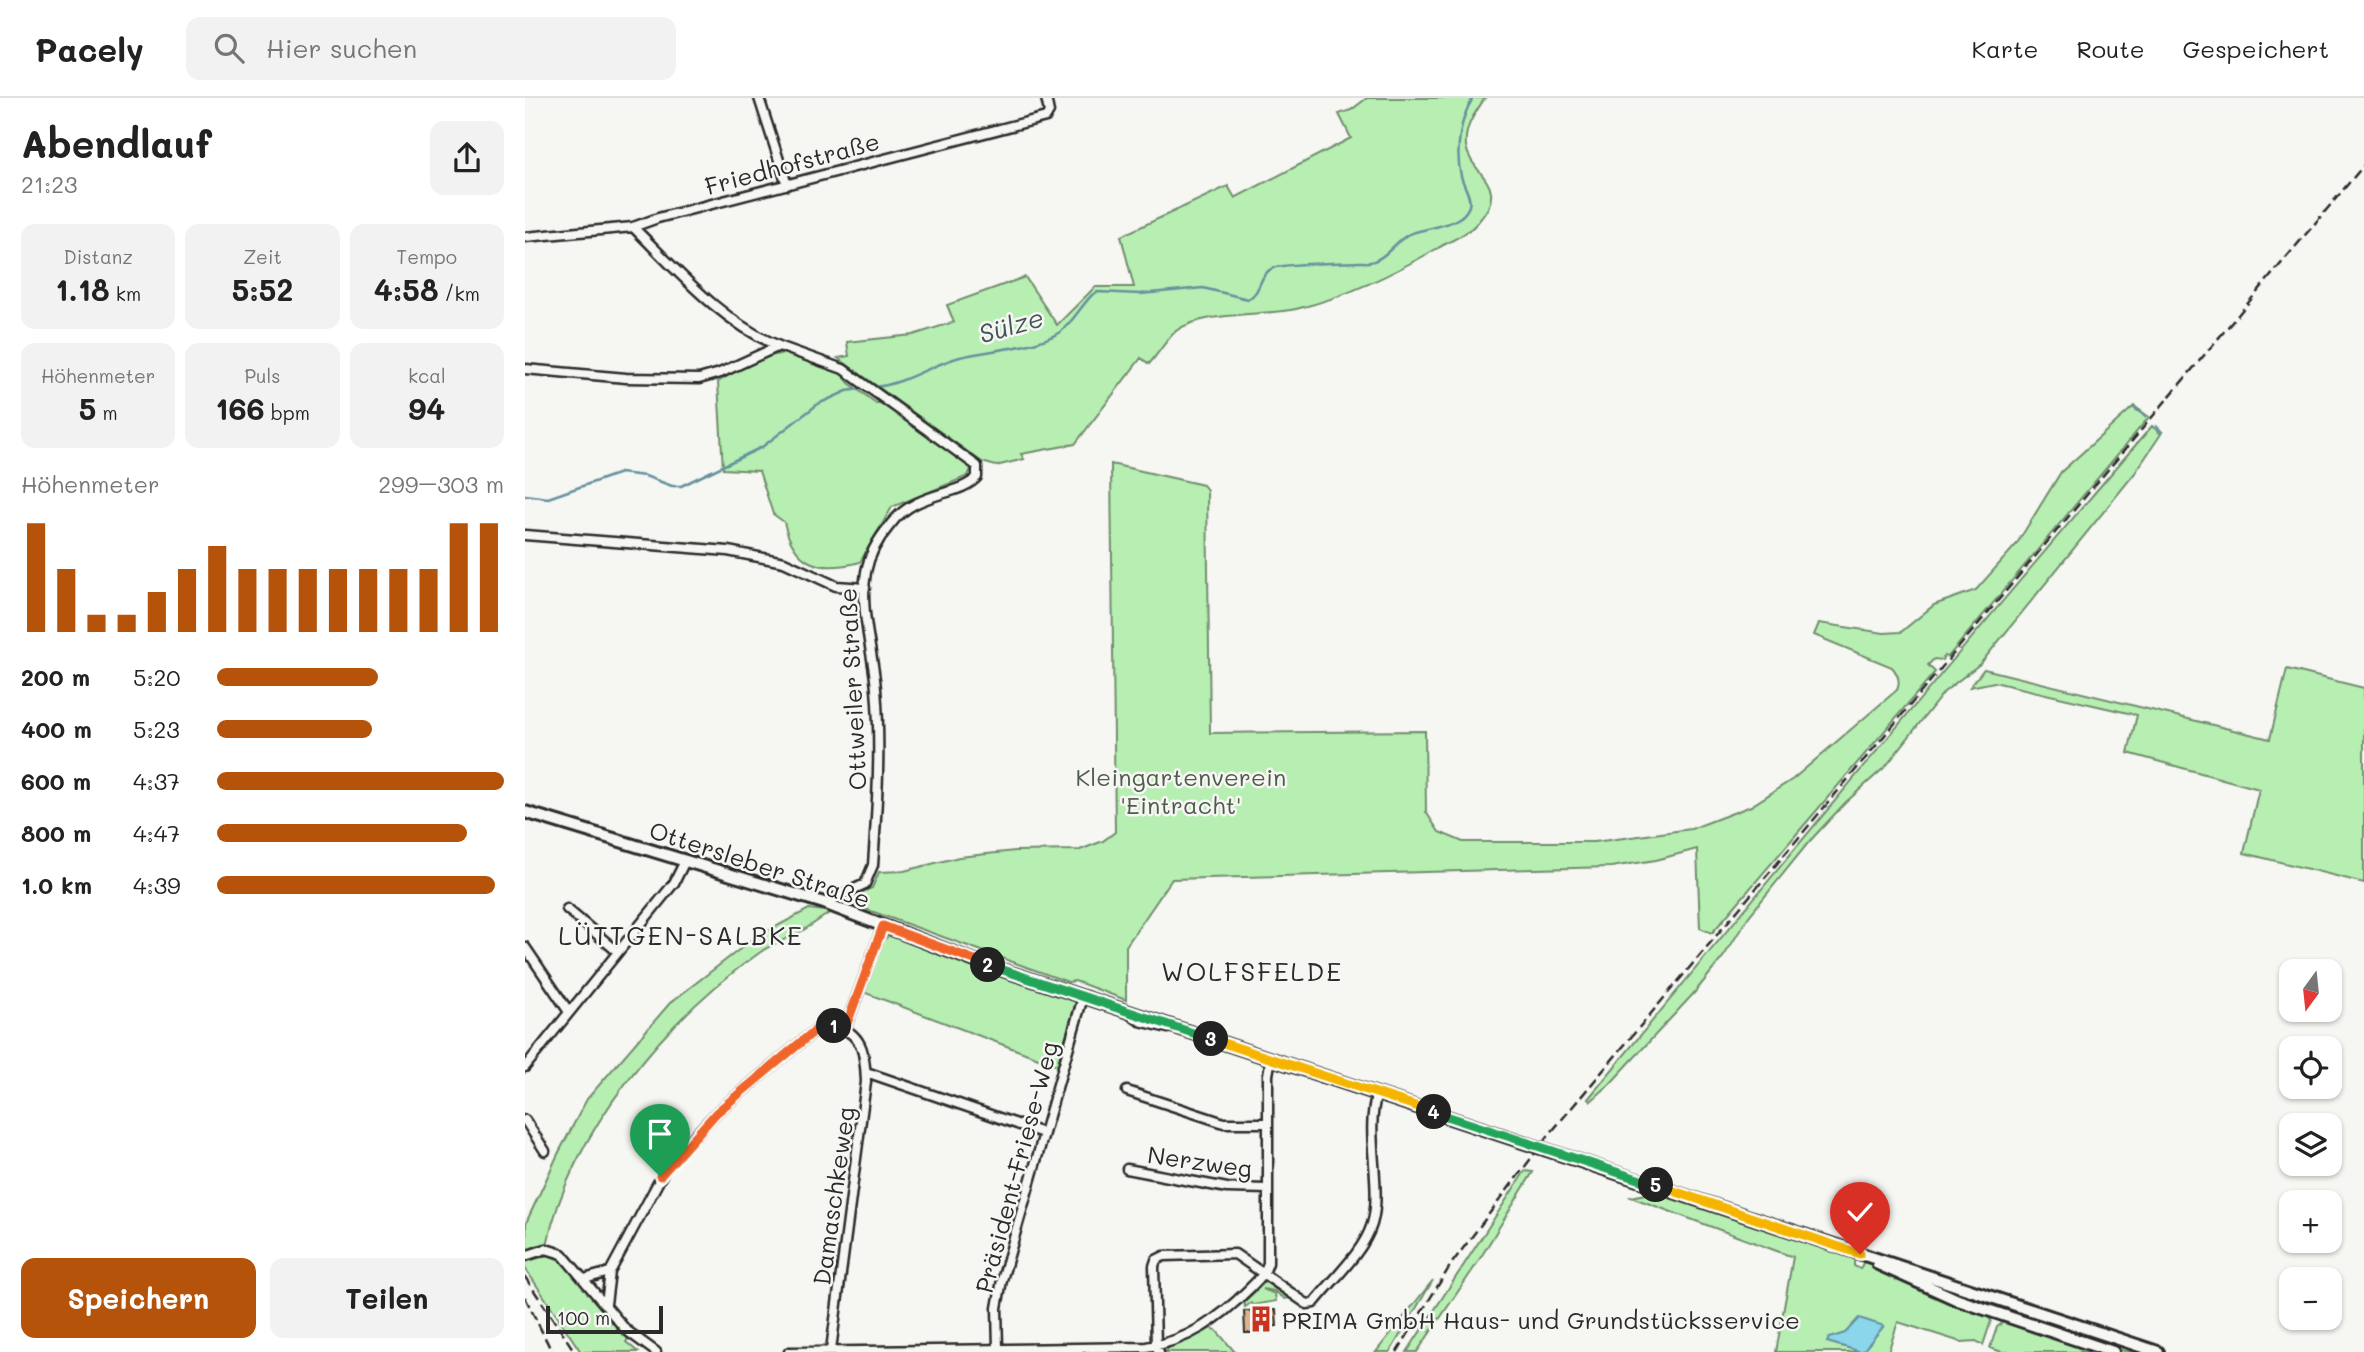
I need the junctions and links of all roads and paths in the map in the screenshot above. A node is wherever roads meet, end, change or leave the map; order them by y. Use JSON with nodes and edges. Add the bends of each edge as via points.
{"nodes":[{"id":1,"x":759,"y":98,"type":"edge"},
{"id":2,"x":1045,"y":98,"type":"edge"},
{"id":3,"x":787,"y":185,"type":"junction"},
{"id":4,"x":633,"y":227,"type":"junction"},
{"id":5,"x":525,"y":237,"type":"edge"},
{"id":6,"x":779,"y":346,"type":"junction"},
{"id":7,"x":525,"y":369,"type":"edge"},
{"id":8,"x":525,"y":534,"type":"edge"},
{"id":9,"x":865,"y":588,"type":"junction"},
{"id":10,"x":525,"y":812,"type":"edge"},
{"id":11,"x":685,"y":862,"type":"junction"},
{"id":12,"x":829,"y":904,"type":"junction"},
{"id":13,"x":567,"y":909,"type":"dead end"},
{"id":14,"x":883,"y":926,"type":"junction"},
{"id":15,"x":525,"y":947,"type":"edge"},
{"id":16,"x":618,"y":952,"type":"junction"},
{"id":17,"x":1083,"y":997,"type":"junction"},
{"id":18,"x":1107,"y":1005,"type":"junction"},
{"id":19,"x":1122,"y":1010,"type":"junction"},
{"id":20,"x":569,"y":1012,"type":"junction"},
{"id":21,"x":1158,"y":1022,"type":"junction"},
{"id":22,"x":1179,"y":1028,"type":"junction"},
{"id":23,"x":845,"y":1029,"type":"junction"},
{"id":24,"x":1271,"y":1058,"type":"junction"},
{"id":25,"x":525,"y":1067,"type":"edge"},
{"id":26,"x":866,"y":1072,"type":"junction"},
{"id":27,"x":1127,"y":1091,"type":"dead end"},
{"id":28,"x":1377,"y":1093,"type":"junction"},
{"id":29,"x":525,"y":1120,"type":"edge"},
{"id":30,"x":1267,"y":1123,"type":"junction"},
{"id":31,"x":1043,"y":1133,"type":"junction"},
{"id":32,"x":545,"y":1151,"type":"dead end"},
{"id":33,"x":1127,"y":1169,"type":"dead end"},
{"id":34,"x":1268,"y":1189,"type":"junction"},
{"id":35,"x":525,"y":1256,"type":"edge"},
{"id":36,"x":1867,"y":1257,"type":"junction"},
{"id":37,"x":610,"y":1272,"type":"junction"},
{"id":38,"x":1265,"y":1273,"type":"junction"},
{"id":39,"x":584,"y":1279,"type":"junction"},
{"id":40,"x":606,"y":1304,"type":"junction"},
{"id":41,"x":998,"y":1348,"type":"junction"},
{"id":42,"x":1157,"y":1349,"type":"edge"},
{"id":43,"x":831,"y":1350,"type":"edge"},
{"id":44,"x":656,"y":1352,"type":"edge"},
{"id":45,"x":789,"y":1352,"type":"edge"},
{"id":46,"x":863,"y":1352,"type":"edge"},
{"id":47,"x":2113,"y":1352,"type":"edge"},
{"id":48,"x":2158,"y":1352,"type":"edge"}],
"edges":[{"from":1,"to":3,"type":"street"},
{"from":2,"to":3,"type":"street","name":"Friedhofstraße","via":[[1047,117]]},
{"from":3,"to":4,"type":"street","name":"Friedhofstraße"},
{"from":4,"to":5,"type":"street","name":"Friedhofstraße"},
{"from":4,"to":6,"type":"street","via":[[722,311]]},
{"from":6,"to":7,"type":"street","via":[[699,379]]},
{"from":6,"to":9,"type":"street","name":"Ottweiler Straße","via":[[834,364],[977,466],[977,477],[971,483],[919,500],[895,519],[871,556]]},
{"from":8,"to":9,"type":"street","via":[[729,551],[784,562],[836,586]]},
{"from":9,"to":12,"type":"street","name":"Ottweiler Straße","via":[[877,722],[873,865],[865,884]]},
{"from":10,"to":11,"type":"main road","name":"Ottersleber Straße"},
{"from":11,"to":12,"type":"main road","name":"Ottersleber Straße"},
{"from":11,"to":16,"type":"street","via":[[678,878]]},
{"from":12,"to":14,"type":"main road","name":"Ottersleber Straße"},
{"from":13,"to":16,"type":"street"},
{"from":14,"to":17,"type":"main road","name":"Ottersleber Straße"},
{"from":14,"to":23,"type":"street"},
{"from":15,"to":20,"type":"street"},
{"from":16,"to":20,"type":"street"},
{"from":17,"to":18,"type":"main road","name":"Ottersleber Straße"},
{"from":17,"to":31,"type":"street","name":"Präsident-Friese-Weg"},
{"from":18,"to":19,"type":"main road","name":"Ottersleber Straße"},
{"from":18,"to":21,"type":"street","via":[[1136,1009]]},
{"from":19,"to":21,"type":"main road","name":"Ottersleber Straße"},
{"from":19,"to":22,"type":"street","via":[[1158,1027]]},
{"from":20,"to":25,"type":"street"},
{"from":21,"to":22,"type":"main road","name":"Ottersleber Straße"},
{"from":22,"to":24,"type":"main road","name":"Ottersleber Straße"},
{"from":23,"to":26,"type":"street","name":"Damaschkeweg","via":[[862,1046]]},
{"from":23,"to":37,"type":"street","via":[[824,1025],[716,1113],[670,1161]]},
{"from":24,"to":28,"type":"main road","name":"Ottersleber Straße"},
{"from":24,"to":30,"type":"street"},
{"from":26,"to":31,"type":"street"},
{"from":26,"to":43,"type":"street","name":"Damaschkeweg"},
{"from":27,"to":30,"type":"street","via":[[1224,1123]]},
{"from":28,"to":36,"type":"main road","name":"Ottersleber Straße"},
{"from":28,"to":38,"type":"street","via":[[1374,1213],[1366,1237],[1312,1304]]},
{"from":29,"to":32,"type":"street"},
{"from":30,"to":34,"type":"street"},
{"from":31,"to":41,"type":"street","name":"Präsident-Friese-Weg","via":[[1000,1287]]},
{"from":33,"to":34,"type":"street","name":"Nerzweg","via":[[1227,1188]]},
{"from":34,"to":38,"type":"street","via":[[1270,1254]]},
{"from":35,"to":39,"type":"street","via":[[544,1249],[557,1251]]},
{"from":36,"to":47,"type":"main road","via":[[1942,1294]]},
{"from":36,"to":48,"type":"main road"},
{"from":37,"to":39,"type":"street"},
{"from":37,"to":40,"type":"street"},
{"from":38,"to":42,"type":"street","via":[[1216,1318]]},
{"from":38,"to":42,"type":"street","via":[[1229,1253],[1158,1258],[1153,1268]]},
{"from":39,"to":40,"type":"street"},
{"from":40,"to":44,"type":"street","via":[[630,1334]]},
{"from":41,"to":42,"type":"street"},
{"from":41,"to":46,"type":"street"},
{"from":43,"to":45,"type":"street"},
{"from":43,"to":46,"type":"street"}]}
